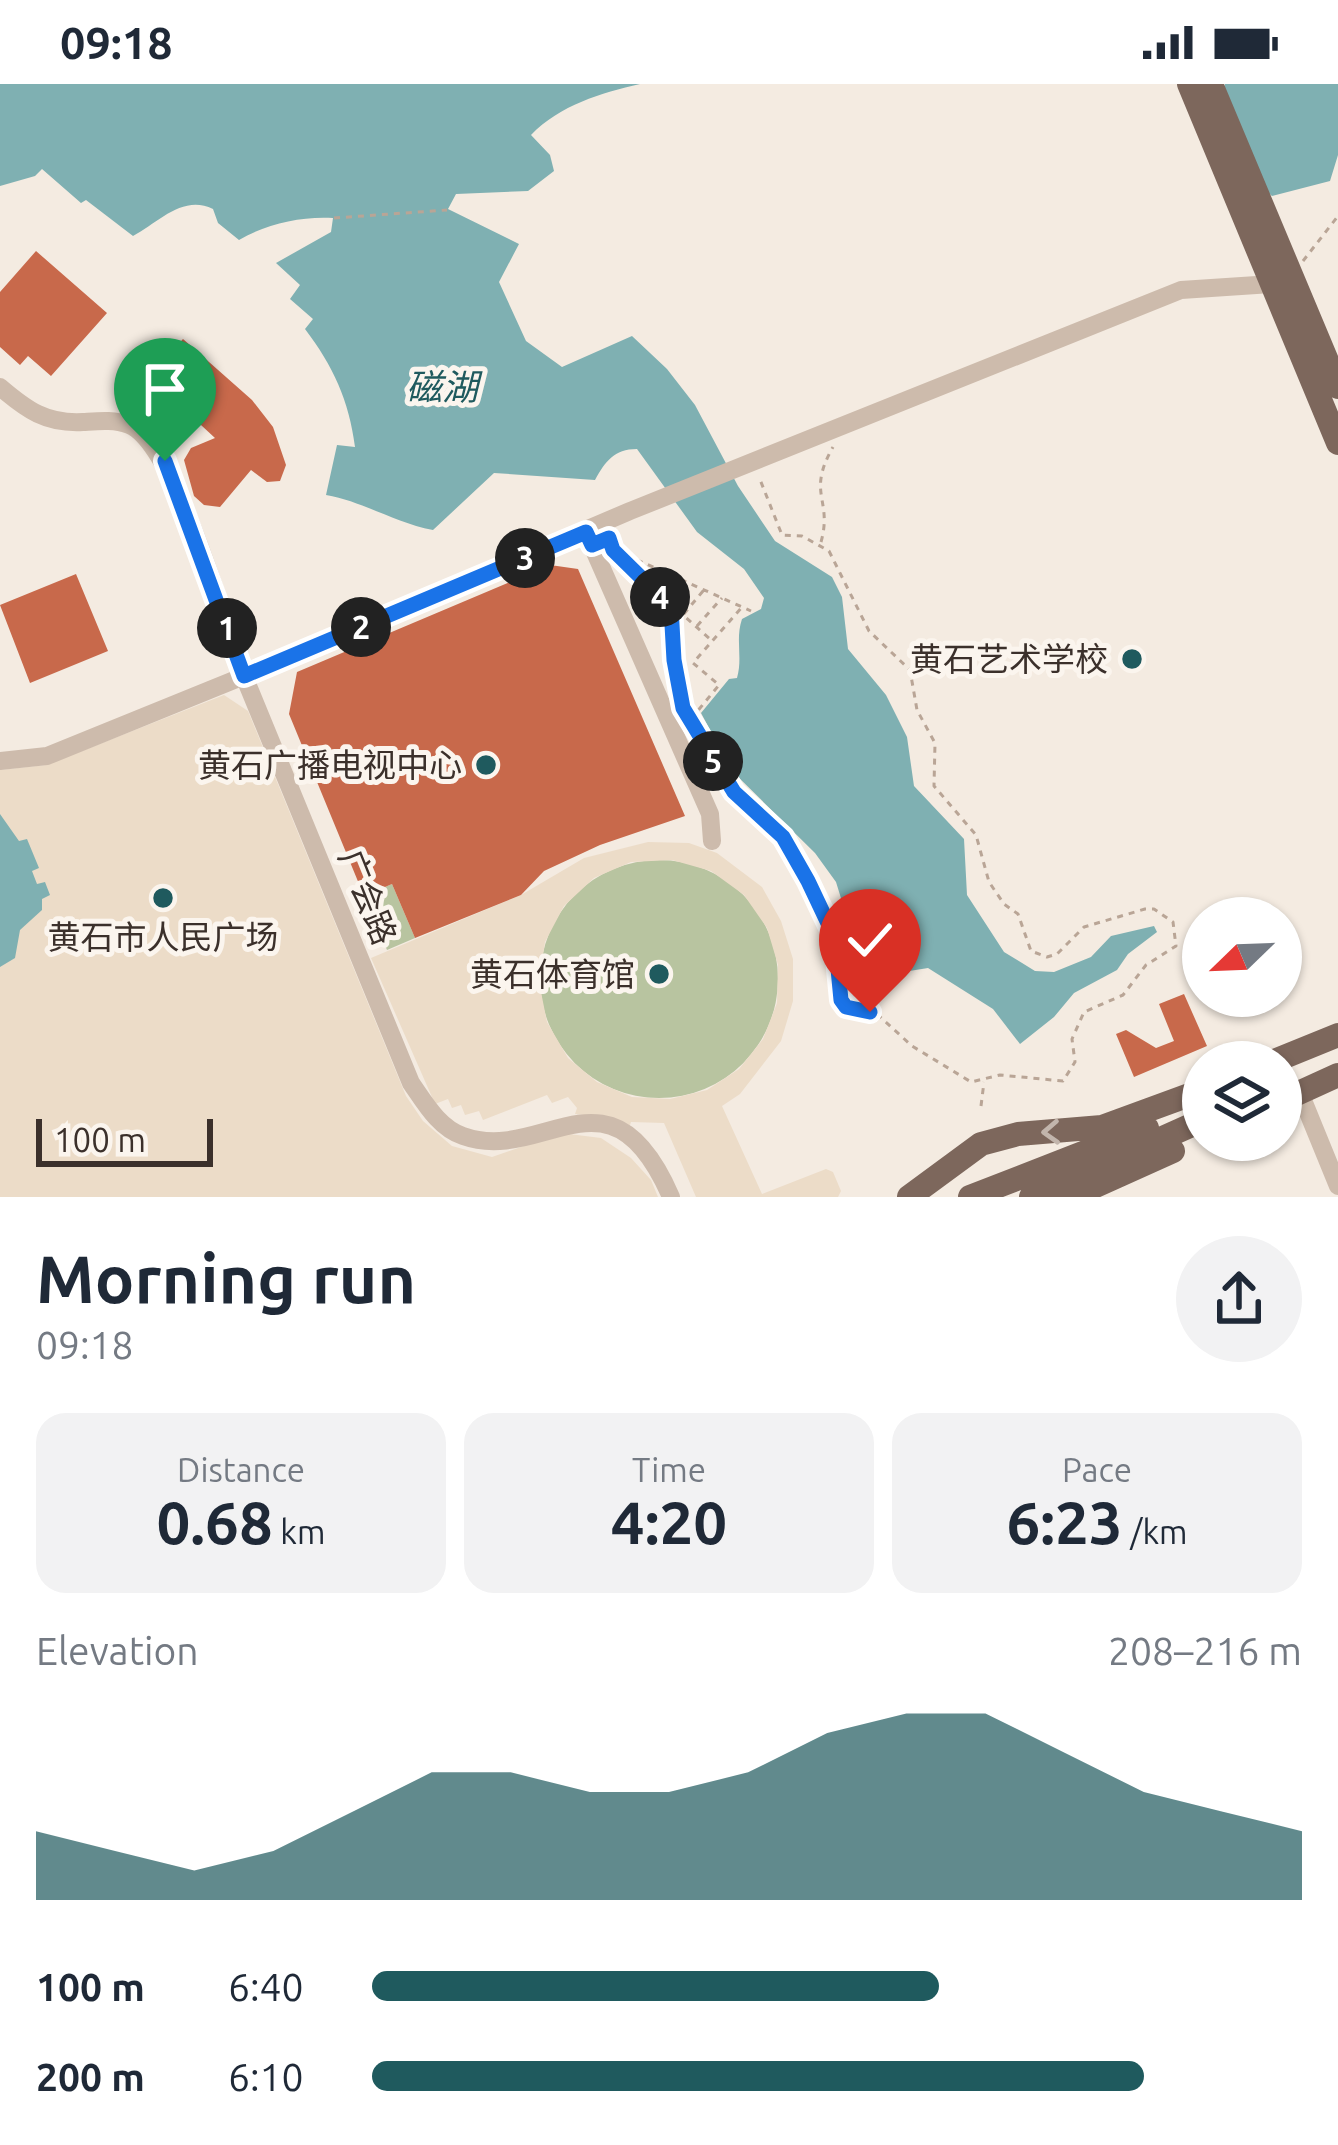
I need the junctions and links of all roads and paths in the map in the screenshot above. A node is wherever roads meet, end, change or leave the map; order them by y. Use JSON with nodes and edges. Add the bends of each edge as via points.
{"nodes":[{"id":1,"x":1189,"y":84,"type":"edge"},
{"id":2,"x":1210,"y":84,"type":"edge"},
{"id":3,"x":447,"y":210,"type":"dead end"},
{"id":4,"x":1338,"y":216,"type":"edge"},
{"id":5,"x":334,"y":218,"type":"dead end"},
{"id":6,"x":1282,"y":280,"type":"junction"},
{"id":7,"x":0,"y":387,"type":"edge"},
{"id":8,"x":1338,"y":388,"type":"edge"},
{"id":9,"x":1338,"y":443,"type":"edge"},
{"id":10,"x":833,"y":448,"type":"dead end"},
{"id":11,"x":758,"y":469,"type":"junction"},
{"id":12,"x":597,"y":535,"type":"junction"},
{"id":13,"x":820,"y":544,"type":"junction"},
{"id":14,"x":613,"y":550,"type":"junction"},
{"id":15,"x":704,"y":590,"type":"junction"},
{"id":16,"x":722,"y":598,"type":"junction"},
{"id":17,"x":671,"y":607,"type":"junction"},
{"id":18,"x":742,"y":607,"type":"junction"},
{"id":19,"x":752,"y":611,"type":"dead end"},
{"id":20,"x":682,"y":615,"type":"junction"},
{"id":21,"x":696,"y":627,"type":"junction"},
{"id":22,"x":712,"y":641,"type":"junction"},
{"id":23,"x":244,"y":676,"type":"junction"},
{"id":24,"x":690,"y":720,"type":"junction"},
{"id":25,"x":0,"y":761,"type":"edge"},
{"id":26,"x":712,"y":841,"type":"dead end"},
{"id":27,"x":1338,"y":1035,"type":"edge"},
{"id":28,"x":1338,"y":1047,"type":"edge"},
{"id":29,"x":1302,"y":1050,"type":"edge"},
{"id":30,"x":1302,"y":1062,"type":"edge"},
{"id":31,"x":1338,"y":1063,"type":"edge"},
{"id":32,"x":1338,"y":1075,"type":"edge"},
{"id":33,"x":985,"y":1080,"type":"junction"},
{"id":34,"x":1302,"y":1085,"type":"edge"},
{"id":35,"x":1302,"y":1088,"type":"edge"},
{"id":36,"x":1182,"y":1098,"type":"edge"},
{"id":37,"x":981,"y":1106,"type":"dead end"},
{"id":38,"x":1182,"y":1114,"type":"edge"},
{"id":39,"x":1302,"y":1121,"type":"edge"},
{"id":40,"x":1182,"y":1128,"type":"edge"},
{"id":41,"x":1182,"y":1147,"type":"edge"},
{"id":42,"x":1086,"y":1162,"type":"junction"},
{"id":43,"x":1338,"y":1186,"type":"edge"},
{"id":44,"x":671,"y":1197,"type":"edge"},
{"id":45,"x":909,"y":1197,"type":"edge"},
{"id":46,"x":970,"y":1197,"type":"edge"},
{"id":47,"x":1031,"y":1197,"type":"edge"},
{"id":48,"x":1071,"y":1197,"type":"edge"}],
"edges":[{"from":1,"to":6,"type":"main road"},
{"from":2,"to":6,"type":"main road"},
{"from":3,"to":5,"type":"path"},
{"from":4,"to":6,"type":"path"},
{"from":6,"to":8,"type":"main road"},
{"from":6,"to":9,"type":"main road"},
{"from":6,"to":11,"type":"street","via":[[1181,290]]},
{"from":7,"to":23,"type":"street","name":"广会路","via":[[41,418],[124,423],[156,446]]},
{"from":10,"to":13,"type":"path","via":[[818,481]]},
{"from":11,"to":12,"type":"street","via":[[630,512]]},
{"from":11,"to":13,"type":"path","via":[[782,535]]},
{"from":12,"to":14,"type":"path"},
{"from":12,"to":23,"type":"street"},
{"from":12,"to":26,"type":"street","via":[[710,814]]},
{"from":13,"to":33,"type":"path","via":[[841,569],[869,631],[910,670],[917,710],[935,743],[934,786],[976,835],[989,882],[1018,914],[1031,950],[1057,954],[1084,927],[1145,909],[1173,922],[1169,955],[1076,1023],[1075,1062],[1063,1081]]},
{"from":14,"to":15,"type":"path"},
{"from":14,"to":17,"type":"path"},
{"from":15,"to":16,"type":"path"},
{"from":15,"to":20,"type":"path"},
{"from":16,"to":18,"type":"path"},
{"from":16,"to":21,"type":"path"},
{"from":17,"to":20,"type":"path"},
{"from":17,"to":24,"type":"path"},
{"from":18,"to":19,"type":"path"},
{"from":18,"to":22,"type":"path"},
{"from":20,"to":21,"type":"path"},
{"from":21,"to":22,"type":"path"},
{"from":22,"to":24,"type":"path","via":[[693,663],[719,685]]},
{"from":23,"to":25,"type":"street","via":[[47,756]]},
{"from":23,"to":44,"type":"street","name":"广会路","via":[[411,1083],[434,1117],[485,1142],[575,1121],[600,1124],[656,1161]]},
{"from":24,"to":33,"type":"path","via":[[734,792],[783,837],[808,881],[835,938],[846,1007],[877,1014],[970,1082]]},
{"from":27,"to":29,"type":"main road"},
{"from":28,"to":30,"type":"main road"},
{"from":31,"to":34,"type":"main road"},
{"from":32,"to":35,"type":"main road"},
{"from":33,"to":37,"type":"path"},
{"from":36,"to":45,"type":"main road","one_way":true,"via":[[1102,1127],[981,1144]]},
{"from":38,"to":42,"type":"main road"},
{"from":39,"to":43,"type":"street"},
{"from":40,"to":42,"type":"main road"},
{"from":41,"to":48,"type":"main road"},
{"from":42,"to":46,"type":"main road"},
{"from":42,"to":47,"type":"main road"}]}
